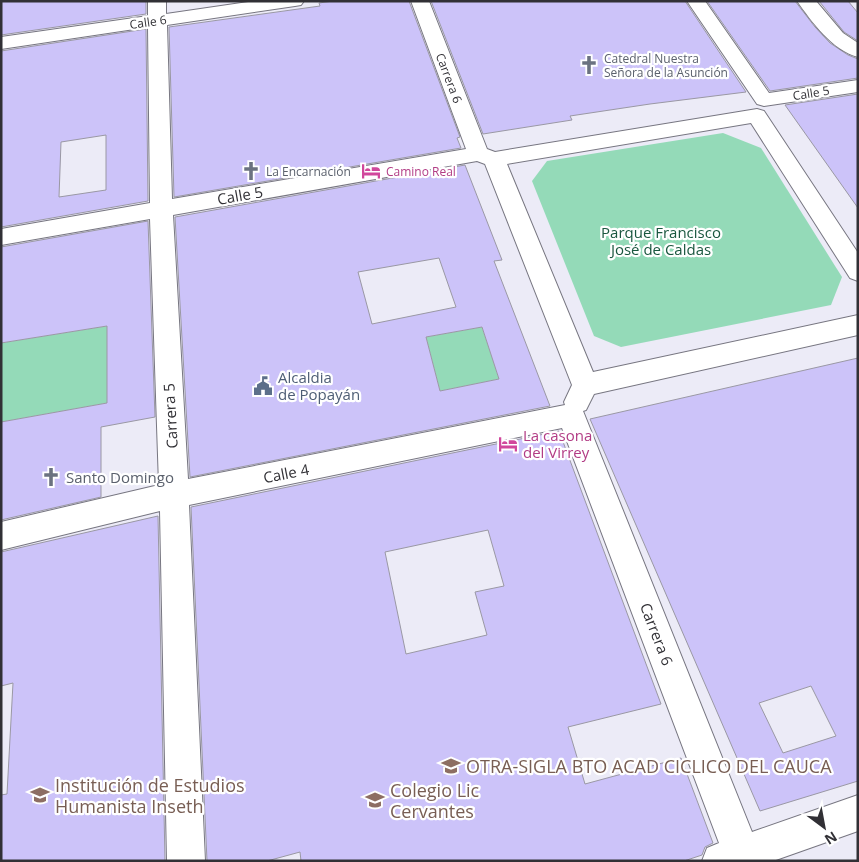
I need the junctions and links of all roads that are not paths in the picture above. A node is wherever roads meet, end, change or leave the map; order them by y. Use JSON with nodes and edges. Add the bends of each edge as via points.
{"nodes":[{"id":1,"x":296,"y":1,"type":"edge"},
{"id":2,"x":420,"y":1,"type":"edge"},
{"id":3,"x":696,"y":1,"type":"edge"},
{"id":4,"x":806,"y":1,"type":"edge"},
{"id":5,"x":158,"y":11,"type":"edge"},
{"id":6,"x":1,"y":43,"type":"edge"},
{"id":7,"x":858,"y":51,"type":"edge"},
{"id":8,"x":858,"y":86,"type":"edge"},
{"id":9,"x":760,"y":108,"type":"junction"},
{"id":10,"x":486,"y":156,"type":"junction"},
{"id":11,"x":161,"y":208,"type":"junction"},
{"id":12,"x":1,"y":236,"type":"edge"},
{"id":13,"x":858,"y":272,"type":"edge"},
{"id":14,"x":858,"y":325,"type":"edge"},
{"id":15,"x":585,"y":385,"type":"junction"},
{"id":16,"x":571,"y":415,"type":"junction"},
{"id":17,"x":174,"y":495,"type":"junction"},
{"id":18,"x":1,"y":536,"type":"edge"},
{"id":19,"x":858,"y":813,"type":"edge"},
{"id":20,"x":736,"y":858,"type":"edge"},
{"id":21,"x":186,"y":861,"type":"edge"}],
"edges":[{"from":1,"to":5,"type":"street","name":"Calle 6"},
{"from":2,"to":10,"type":"street","name":"Carrera 6"},
{"from":3,"to":9,"type":"street"},
{"from":4,"to":7,"type":"street","via":[[836,36]]},
{"from":5,"to":6,"type":"street","name":"Calle 6"},
{"from":5,"to":11,"type":"street","name":"Carrera 5"},
{"from":8,"to":9,"type":"street","name":"Calle 5"},
{"from":9,"to":10,"type":"street","name":"Calle 5"},
{"from":9,"to":13,"type":"street"},
{"from":10,"to":11,"type":"street","name":"Calle 5"},
{"from":10,"to":15,"type":"street","name":"Carrera 6"},
{"from":11,"to":12,"type":"street","name":"Calle 5"},
{"from":11,"to":17,"type":"street","name":"Carrera 5"},
{"from":14,"to":15,"type":"street"},
{"from":15,"to":16,"type":"street"},
{"from":16,"to":17,"type":"street","name":"Calle 4"},
{"from":16,"to":20,"type":"street","name":"Carrera 6"},
{"from":17,"to":18,"type":"street","name":"Calle 4"},
{"from":17,"to":21,"type":"street","name":"Carrera 5"},
{"from":19,"to":20,"type":"street"}]}
